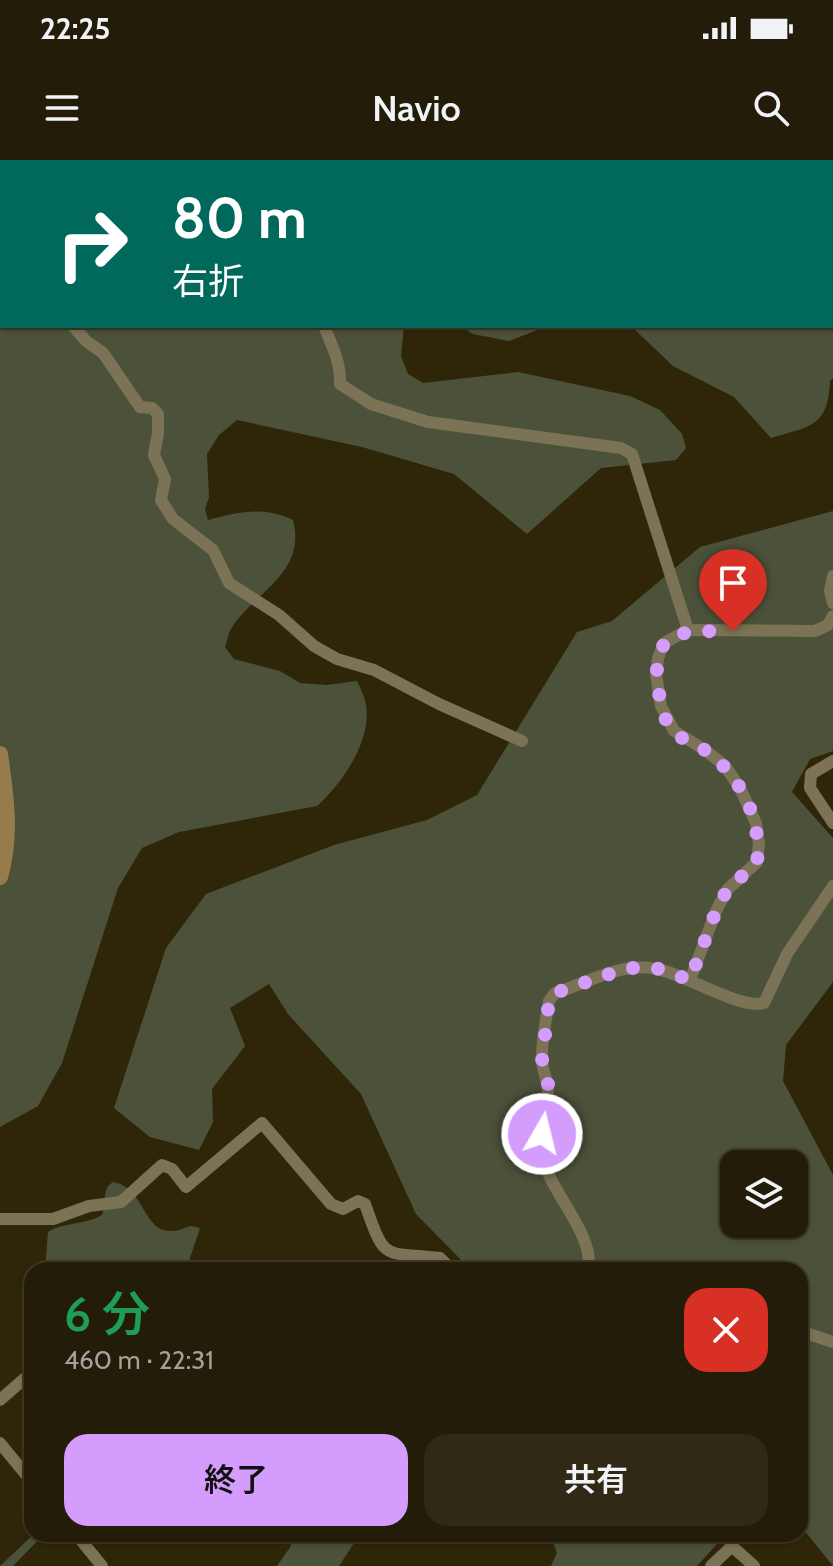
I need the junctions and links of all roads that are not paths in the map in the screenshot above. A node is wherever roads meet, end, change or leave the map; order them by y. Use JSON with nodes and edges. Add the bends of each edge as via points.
{"nodes":[{"id":1,"x":75,"y":328,"type":"edge"},
{"id":2,"x":325,"y":328,"type":"edge"},
{"id":3,"x":833,"y":576,"type":"edge"},
{"id":4,"x":833,"y":603,"type":"edge"},
{"id":5,"x":833,"y":616,"type":"edge"},
{"id":6,"x":688,"y":630,"type":"junction"},
{"id":7,"x":522,"y":741,"type":"dead end"},
{"id":8,"x":0,"y":754,"type":"edge"},
{"id":9,"x":833,"y":761,"type":"edge"},
{"id":10,"x":833,"y":823,"type":"edge"},
{"id":11,"x":0,"y":877,"type":"edge"},
{"id":12,"x":833,"y":886,"type":"edge"},
{"id":13,"x":690,"y":980,"type":"junction"},
{"id":14,"x":0,"y":1219,"type":"edge"},
{"id":15,"x":444,"y":1262,"type":"edge"},
{"id":16,"x":590,"y":1262,"type":"edge"},
{"id":17,"x":808,"y":1334,"type":"edge"},
{"id":18,"x":833,"y":1342,"type":"edge"},
{"id":19,"x":24,"y":1379,"type":"edge"},
{"id":20,"x":0,"y":1400,"type":"edge"},
{"id":21,"x":0,"y":1443,"type":"edge"},
{"id":22,"x":24,"y":1472,"type":"edge"},
{"id":23,"x":82,"y":1542,"type":"edge"},
{"id":24,"x":102,"y":1566,"type":"edge"},
{"id":25,"x":711,"y":1566,"type":"edge"},
{"id":26,"x":754,"y":1566,"type":"edge"}],
"edges":[{"from":1,"to":7,"type":"street","via":[[103,353],[140,407],[158,414],[154,455],[165,479],[161,500],[173,519],[213,550],[229,583],[337,659],[374,670]]},
{"from":2,"to":6,"type":"street","via":[[340,384],[371,404],[428,422],[621,448],[632,454]]},
{"from":3,"to":4,"type":"street"},
{"from":5,"to":6,"type":"street","via":[[815,631]]},
{"from":6,"to":13,"type":"street","via":[[664,643],[658,658],[661,706],[674,731],[725,766],[756,823],[759,844],[757,862],[727,890],[716,911]]},
{"from":8,"to":11,"type":"main road","via":[[9,814]]},
{"from":9,"to":10,"type":"street","via":[[811,774],[810,788]]},
{"from":12,"to":13,"type":"street","via":[[787,954],[764,1003],[740,1001]]},
{"from":13,"to":16,"type":"street","via":[[656,968],[627,968],[555,993],[549,1001],[541,1154]]},
{"from":14,"to":15,"type":"street","via":[[53,1219],[121,1202],[162,1165],[186,1187],[262,1123],[331,1204],[343,1209],[358,1201],[365,1204],[387,1252]]},
{"from":17,"to":18,"type":"street"},
{"from":19,"to":20,"type":"street"},
{"from":21,"to":22,"type":"street"},
{"from":23,"to":24,"type":"street"},
{"from":25,"to":26,"type":"street","via":[[730,1548]]}]}
